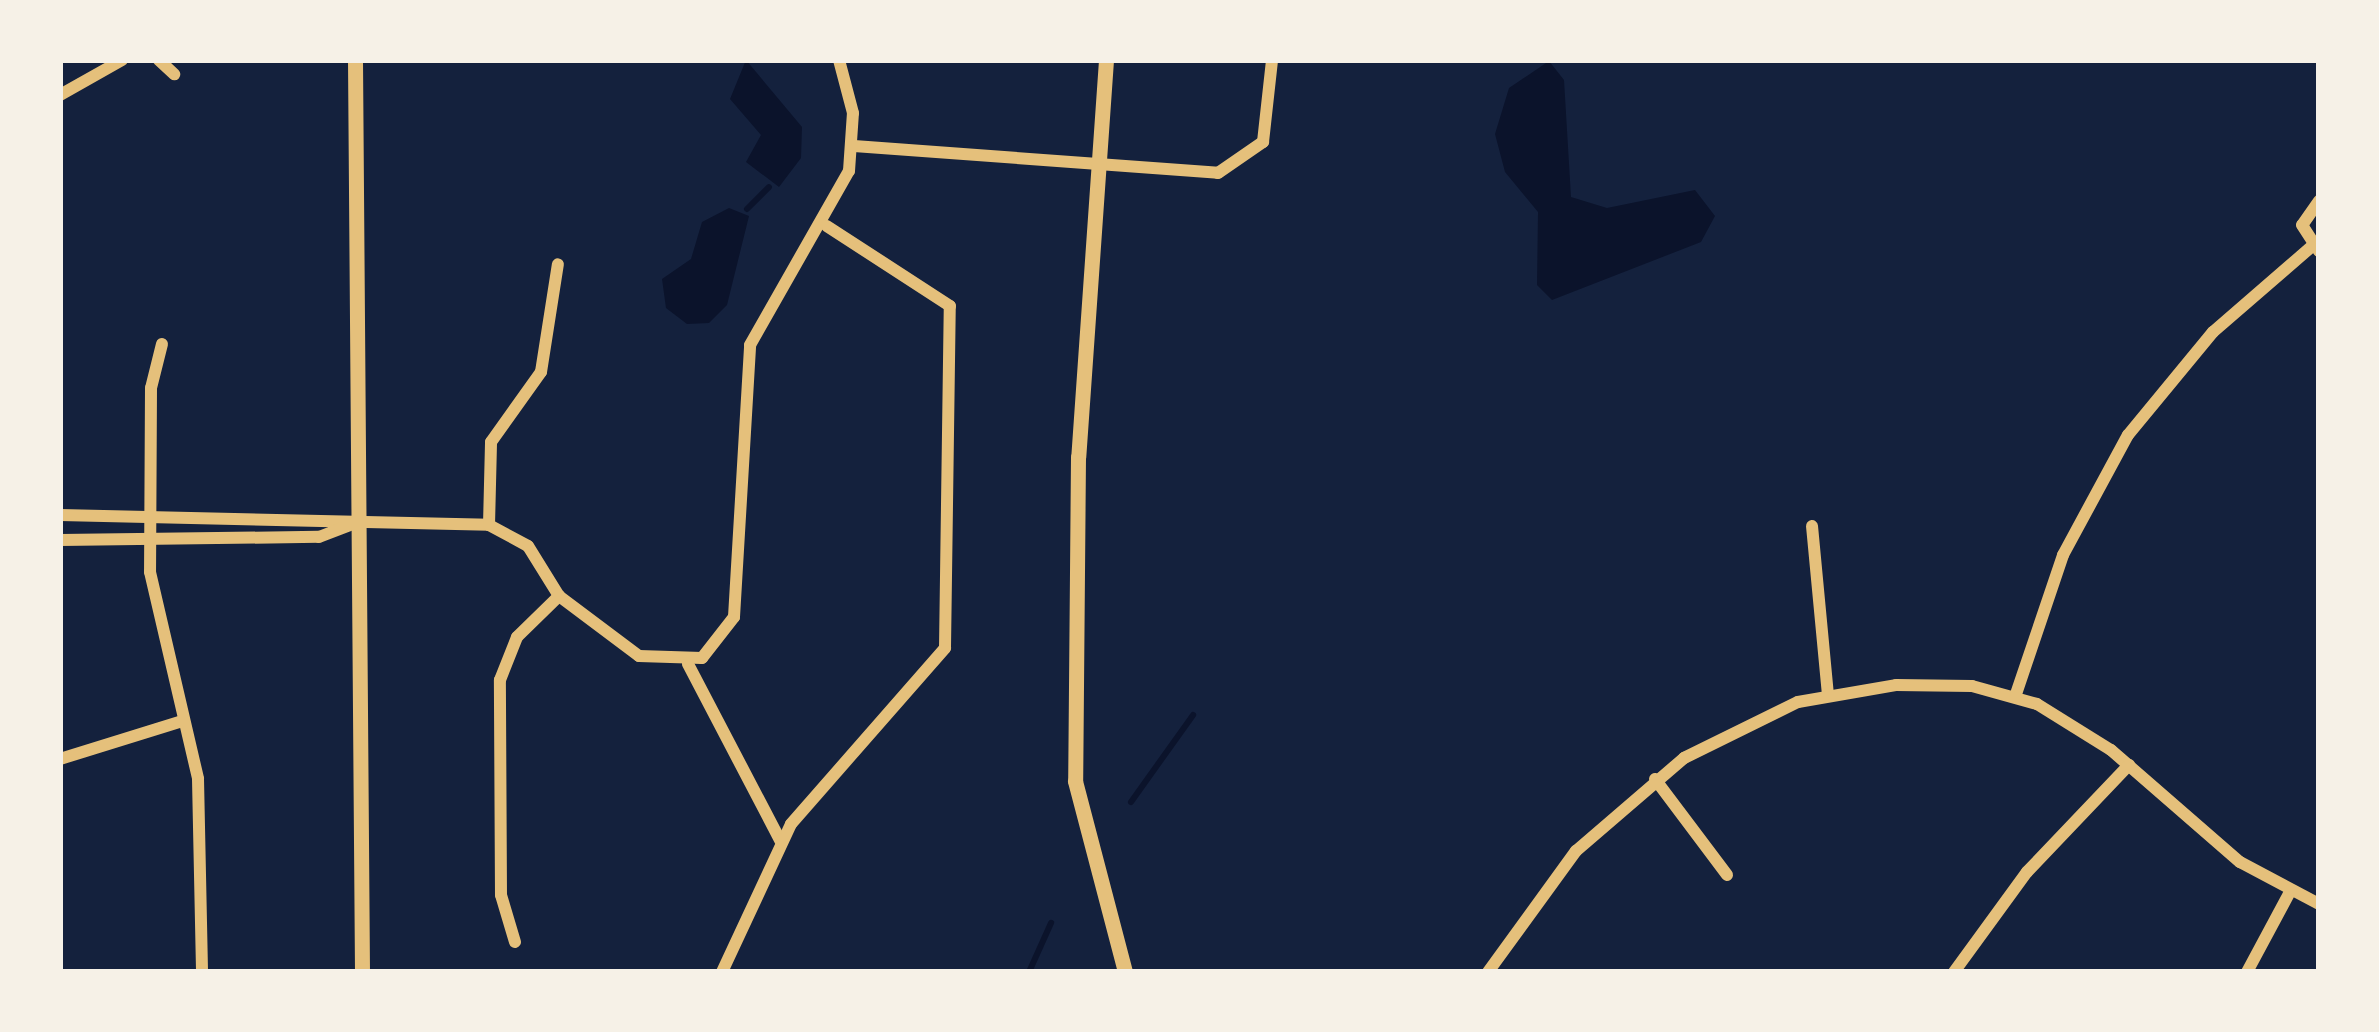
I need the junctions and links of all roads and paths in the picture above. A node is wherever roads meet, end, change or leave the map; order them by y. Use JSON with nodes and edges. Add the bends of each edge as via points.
{"nodes":[{"id":1,"x":122,"y":60,"type":"edge"},
{"id":2,"x":159,"y":60,"type":"edge"},
{"id":3,"x":355,"y":60,"type":"edge"},
{"id":4,"x":839,"y":60,"type":"edge"},
{"id":5,"x":1106,"y":60,"type":"edge"},
{"id":6,"x":1272,"y":60,"type":"edge"},
{"id":7,"x":174,"y":74,"type":"dead end"},
{"id":8,"x":60,"y":95,"type":"edge"},
{"id":9,"x":854,"y":146,"type":"junction"},
{"id":10,"x":1093,"y":162,"type":"junction"},
{"id":11,"x":2319,"y":201,"type":"edge"},
{"id":12,"x":827,"y":226,"type":"junction"},
{"id":13,"x":2315,"y":249,"type":"edge"},
{"id":14,"x":558,"y":264,"type":"dead end"},
{"id":15,"x":163,"y":344,"type":"dead end"},
{"id":16,"x":150,"y":512,"type":"junction"},
{"id":17,"x":60,"y":515,"type":"edge"},
{"id":18,"x":359,"y":522,"type":"junction"},
{"id":19,"x":489,"y":525,"type":"junction"},
{"id":20,"x":1812,"y":526,"type":"dead end"},
{"id":21,"x":151,"y":537,"type":"junction"},
{"id":22,"x":60,"y":540,"type":"edge"},
{"id":23,"x":560,"y":596,"type":"junction"},
{"id":24,"x":688,"y":664,"type":"junction"},
{"id":25,"x":1828,"y":694,"type":"junction"},
{"id":26,"x":2015,"y":697,"type":"junction"},
{"id":27,"x":184,"y":721,"type":"junction"},
{"id":28,"x":60,"y":760,"type":"edge"},
{"id":29,"x":2128,"y":765,"type":"junction"},
{"id":30,"x":1654,"y":779,"type":"junction"},
{"id":31,"x":780,"y":840,"type":"junction"},
{"id":32,"x":1727,"y":875,"type":"dead end"},
{"id":33,"x":2290,"y":890,"type":"junction"},
{"id":34,"x":2319,"y":904,"type":"edge"},
{"id":35,"x":515,"y":942,"type":"dead end"},
{"id":36,"x":202,"y":972,"type":"edge"},
{"id":37,"x":362,"y":972,"type":"edge"},
{"id":38,"x":722,"y":972,"type":"edge"},
{"id":39,"x":1125,"y":972,"type":"edge"},
{"id":40,"x":1488,"y":972,"type":"edge"},
{"id":41,"x":1954,"y":972,"type":"edge"},
{"id":42,"x":2247,"y":972,"type":"edge"}],
"edges":[{"from":1,"to":8,"type":"street"},
{"from":2,"to":7,"type":"street"},
{"from":3,"to":18,"type":"street"},
{"from":4,"to":9,"type":"street"},
{"from":5,"to":10,"type":"street"},
{"from":6,"to":10,"type":"street","via":[[1268,129],[1249,159],[1203,174]]},
{"from":9,"to":10,"type":"street"},
{"from":9,"to":12,"type":"street"},
{"from":10,"to":39,"type":"street","via":[[1076,782]]},
{"from":11,"to":13,"type":"street","via":[[2303,220]]},
{"from":12,"to":24,"type":"street","via":[[750,345],[734,617],[713,650]]},
{"from":12,"to":31,"type":"street","via":[[950,307],[947,634],[935,668],[858,736]]},
{"from":13,"to":26,"type":"street","via":[[2213,332],[2128,435],[2063,556]]},
{"from":14,"to":19,"type":"street","via":[[542,372],[491,442]]},
{"from":15,"to":16,"type":"street","via":[[151,388]]},
{"from":16,"to":17,"type":"street"},
{"from":16,"to":18,"type":"street"},
{"from":16,"to":21,"type":"street"},
{"from":18,"to":19,"type":"street"},
{"from":18,"to":21,"type":"street","via":[[319,537]]},
{"from":18,"to":37,"type":"street"},
{"from":19,"to":23,"type":"street","via":[[528,546]]},
{"from":20,"to":25,"type":"street"},
{"from":21,"to":22,"type":"street"},
{"from":21,"to":27,"type":"street","via":[[152,599]]},
{"from":23,"to":24,"type":"street","via":[[639,656]]},
{"from":23,"to":35,"type":"street","via":[[517,637],[500,680],[502,895]]},
{"from":24,"to":31,"type":"street"},
{"from":25,"to":26,"type":"street","via":[[1940,683]]},
{"from":25,"to":30,"type":"street","via":[[1752,721]]},
{"from":26,"to":29,"type":"street"},
{"from":27,"to":28,"type":"street"},
{"from":27,"to":36,"type":"street","via":[[200,809]]},
{"from":29,"to":33,"type":"street","via":[[2200,833]]},
{"from":29,"to":41,"type":"street","via":[[2026,872]]},
{"from":30,"to":32,"type":"street"},
{"from":30,"to":40,"type":"street","via":[[1576,851]]},
{"from":31,"to":38,"type":"street"},
{"from":33,"to":34,"type":"street"},
{"from":33,"to":42,"type":"street"}]}
